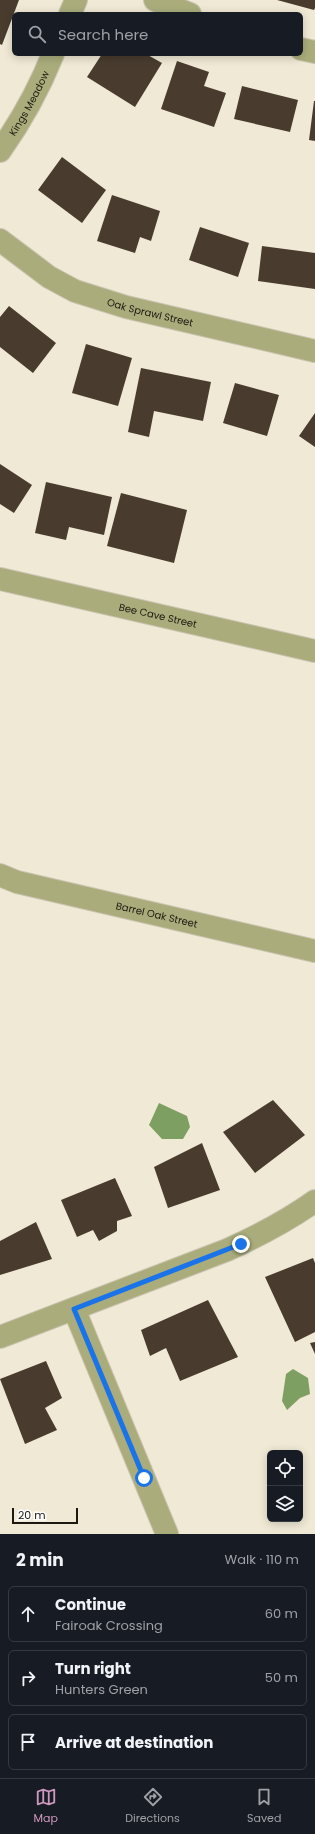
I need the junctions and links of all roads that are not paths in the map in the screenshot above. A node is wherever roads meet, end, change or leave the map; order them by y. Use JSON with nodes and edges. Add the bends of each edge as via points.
{"nodes":[{"id":1,"x":76,"y":0,"type":"edge"},
{"id":2,"x":155,"y":0,"type":"edge"},
{"id":3,"x":71,"y":12,"type":"edge"},
{"id":4,"x":185,"y":12,"type":"edge"},
{"id":5,"x":303,"y":49,"type":"edge"},
{"id":6,"x":315,"y":52,"type":"edge"},
{"id":7,"x":52,"y":56,"type":"edge"},
{"id":8,"x":0,"y":151,"type":"edge"},
{"id":9,"x":0,"y":240,"type":"edge"},
{"id":10,"x":315,"y":351,"type":"edge"},
{"id":11,"x":0,"y":579,"type":"edge"},
{"id":12,"x":315,"y":651,"type":"edge"},
{"id":13,"x":0,"y":875,"type":"edge"},
{"id":14,"x":315,"y":951,"type":"edge"},
{"id":15,"x":315,"y":1201,"type":"edge"},
{"id":16,"x":74,"y":1309,"type":"junction"},
{"id":17,"x":0,"y":1337,"type":"edge"},
{"id":18,"x":167,"y":1534,"type":"edge"}],
"edges":[{"from":1,"to":3,"type":"street"},
{"from":2,"to":4,"type":"street"},
{"from":5,"to":6,"type":"street"},
{"from":7,"to":8,"type":"street","name":"Kings Meadow","via":[[40,86],[18,126]]},
{"from":9,"to":10,"type":"street","name":"Oak Sprawl Street","via":[[49,277],[75,291],[126,307]]},
{"from":11,"to":12,"type":"street","name":"Bee Cave Street"},
{"from":13,"to":14,"type":"street","name":"Barrel Oak Street","via":[[17,882]]},
{"from":15,"to":16,"type":"street","via":[[269,1230],[227,1250]]},
{"from":16,"to":17,"type":"street"},
{"from":16,"to":18,"type":"street"}]}
